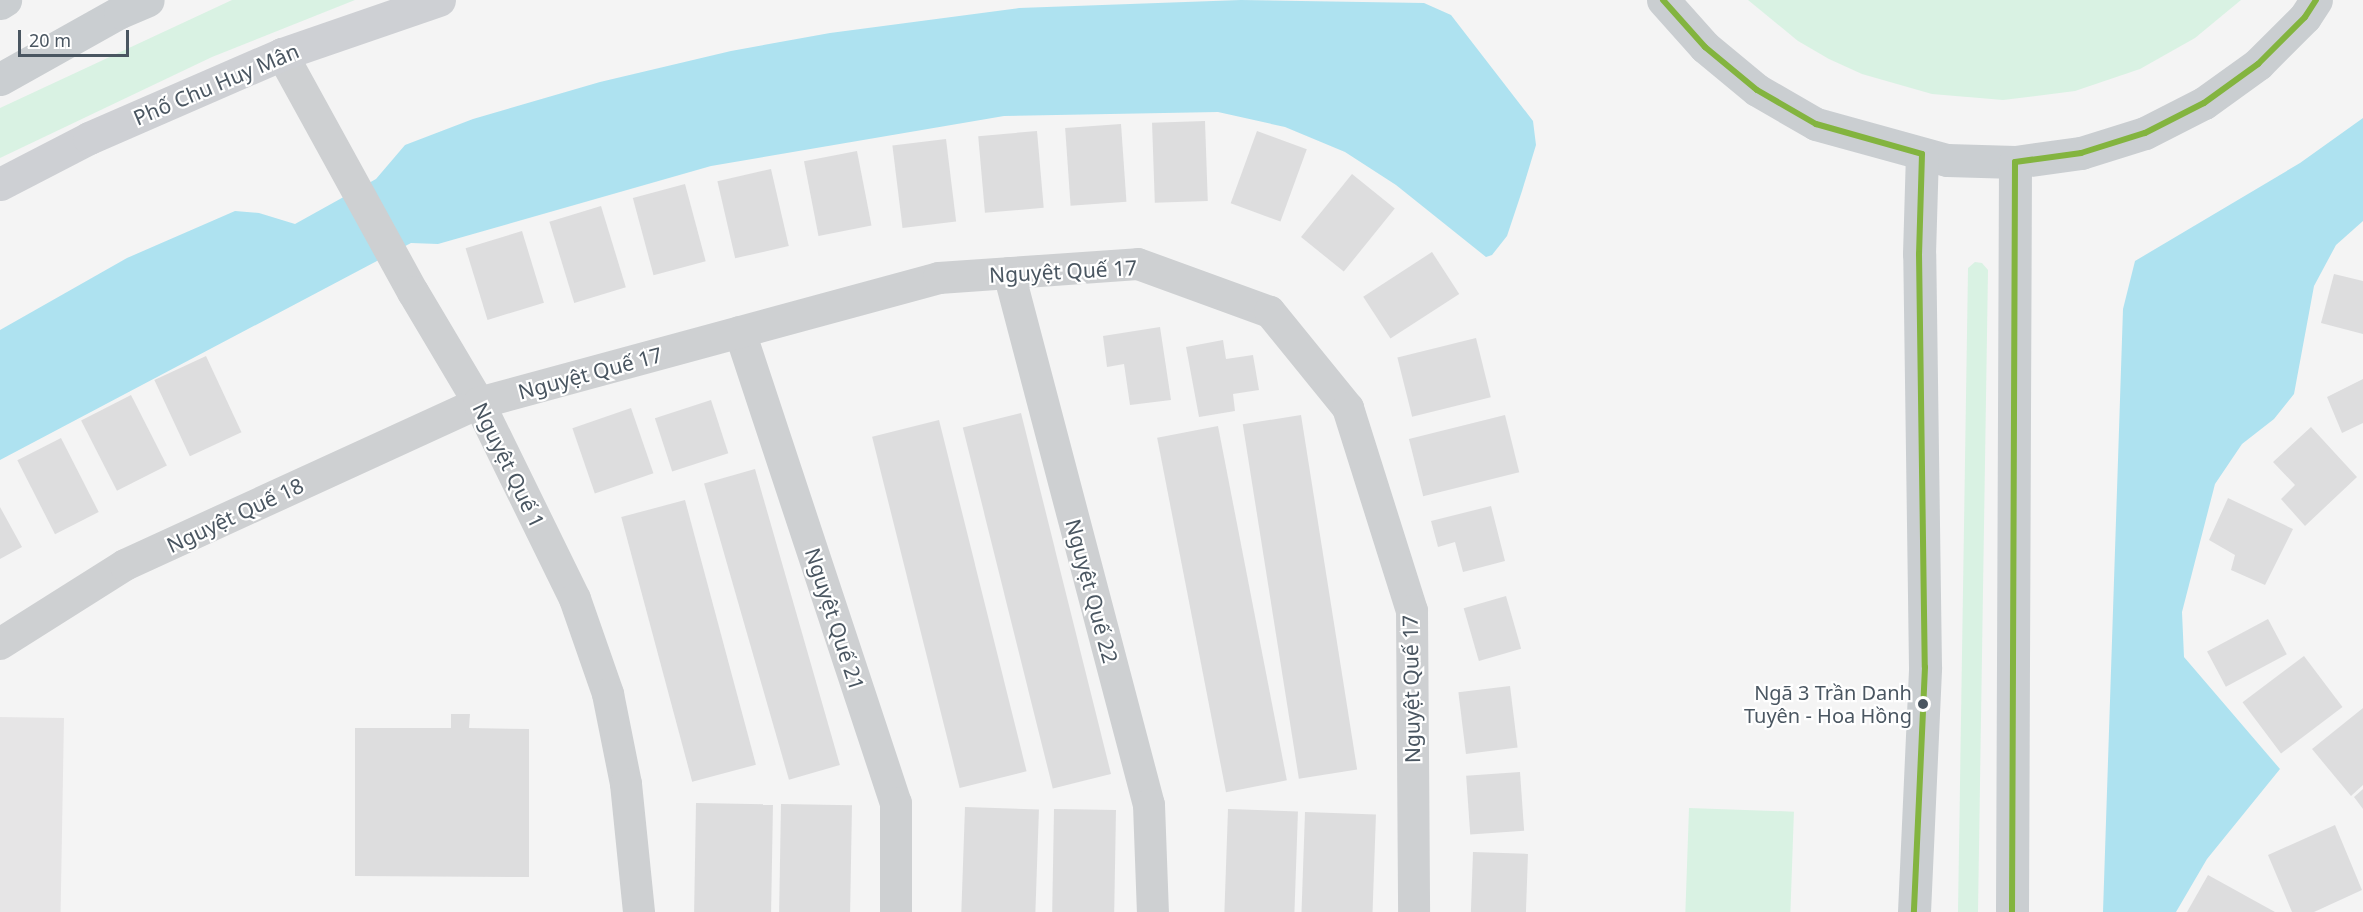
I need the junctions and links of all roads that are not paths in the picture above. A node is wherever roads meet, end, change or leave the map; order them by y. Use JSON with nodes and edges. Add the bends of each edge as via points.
{"nodes":[{"id":1,"x":5,"y":0,"type":"edge"},
{"id":2,"x":148,"y":0,"type":"edge"},
{"id":3,"x":439,"y":0,"type":"edge"},
{"id":4,"x":1664,"y":0,"type":"edge"},
{"id":5,"x":2316,"y":0,"type":"edge"},
{"id":6,"x":0,"y":3,"type":"edge"},
{"id":7,"x":282,"y":54,"type":"junction"},
{"id":8,"x":0,"y":79,"type":"edge"},
{"id":9,"x":1922,"y":154,"type":"junction"},
{"id":10,"x":2015,"y":162,"type":"junction"},
{"id":11,"x":0,"y":184,"type":"edge"},
{"id":12,"x":1009,"y":273,"type":"junction"},
{"id":13,"x":740,"y":332,"type":"junction"},
{"id":14,"x":479,"y":404,"type":"junction"},
{"id":15,"x":0,"y":644,"type":"edge"},
{"id":16,"x":639,"y":912,"type":"edge"},
{"id":17,"x":896,"y":912,"type":"edge"},
{"id":18,"x":1153,"y":912,"type":"edge"},
{"id":19,"x":1414,"y":912,"type":"edge"},
{"id":20,"x":1914,"y":912,"type":"edge"},
{"id":21,"x":2012,"y":912,"type":"edge"}],
"edges":[{"from":1,"to":6,"type":"main road"},
{"from":2,"to":8,"type":"main road"},
{"from":3,"to":7,"type":"main road","name":"Phố Chu Huy Mân"},
{"from":4,"to":9,"type":"main road","via":[[1705,47],[1757,90],[1816,124]]},
{"from":5,"to":10,"type":"main road","via":[[2258,64],[2204,103],[2145,133],[2081,153]]},
{"from":7,"to":11,"type":"main road","name":"Phố Chu Huy Mân","via":[[89,138]]},
{"from":7,"to":14,"type":"street","name":"Nguyệt Quế 1"},
{"from":9,"to":10,"type":"main road","via":[[1947,160]]},
{"from":9,"to":20,"type":"main road","via":[[1919,254],[1925,667]]},
{"from":10,"to":21,"type":"main road"},
{"from":12,"to":13,"type":"street","name":"Nguyệt Quế 17","via":[[939,278]]},
{"from":12,"to":18,"type":"street","name":"Nguyệt Quế 22","via":[[1149,805]]},
{"from":12,"to":19,"type":"street","name":"Nguyệt Quế 17","via":[[1138,264],[1270,312],[1348,408],[1412,611]]},
{"from":13,"to":14,"type":"street","name":"Nguyệt Quế 17"},
{"from":13,"to":17,"type":"street","name":"Nguyệt Quế 21","via":[[896,803]]},
{"from":14,"to":15,"type":"street","name":"Nguyệt Quế 18","via":[[125,565]]},
{"from":14,"to":16,"type":"street","name":"Nguyệt Quế 1","via":[[575,598],[608,694],[626,784]]}]}
